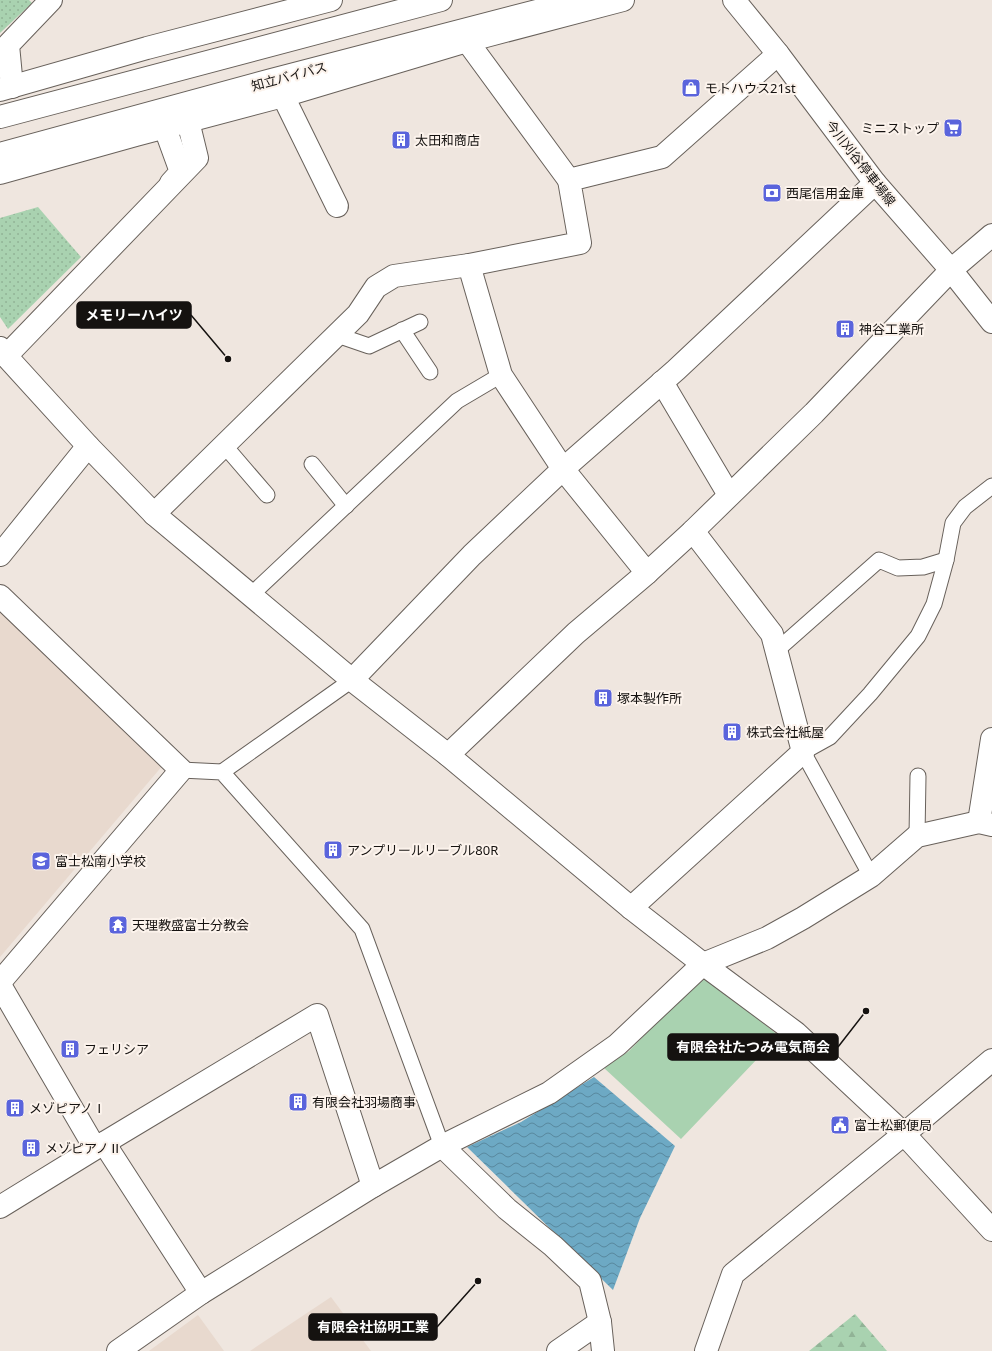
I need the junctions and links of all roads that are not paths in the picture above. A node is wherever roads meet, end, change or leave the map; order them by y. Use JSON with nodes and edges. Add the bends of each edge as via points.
{"nodes":[{"id":1,"x":51,"y":0,"type":"edge"},
{"id":2,"x":331,"y":0,"type":"edge"},
{"id":3,"x":441,"y":0,"type":"edge"},
{"id":4,"x":579,"y":0,"type":"edge"},
{"id":5,"x":623,"y":0,"type":"edge"},
{"id":6,"x":734,"y":0,"type":"edge"},
{"id":7,"x":468,"y":40,"type":"junction"},
{"id":8,"x":778,"y":54,"type":"junction"},
{"id":9,"x":6,"y":89,"type":"edge"},
{"id":10,"x":283,"y":96,"type":"junction"},
{"id":11,"x":0,"y":117,"type":"edge"},
{"id":12,"x":188,"y":121,"type":"junction"},
{"id":13,"x":165,"y":128,"type":"junction"},
{"id":14,"x":0,"y":154,"type":"edge"},
{"id":15,"x":0,"y":173,"type":"edge"},
{"id":16,"x":569,"y":180,"type":"junction"},
{"id":17,"x":875,"y":183,"type":"junction"},
{"id":18,"x":338,"y":206,"type":"dead end"},
{"id":19,"x":992,"y":235,"type":"edge"},
{"id":20,"x":469,"y":265,"type":"junction"},
{"id":21,"x":951,"y":270,"type":"junction"},
{"id":22,"x":420,"y":322,"type":"dead end"},
{"id":23,"x":992,"y":322,"type":"edge"},
{"id":24,"x":402,"y":330,"type":"junction"},
{"id":25,"x":337,"y":335,"type":"junction"},
{"id":26,"x":6,"y":352,"type":"edge"},
{"id":27,"x":430,"y":372,"type":"dead end"},
{"id":28,"x":502,"y":375,"type":"junction"},
{"id":29,"x":662,"y":382,"type":"junction"},
{"id":30,"x":224,"y":445,"type":"junction"},
{"id":31,"x":88,"y":446,"type":"junction"},
{"id":32,"x":312,"y":464,"type":"dead end"},
{"id":33,"x":563,"y":469,"type":"junction"},
{"id":34,"x":992,"y":486,"type":"edge"},
{"id":35,"x":267,"y":495,"type":"dead end"},
{"id":36,"x":729,"y":495,"type":"junction"},
{"id":37,"x":346,"y":506,"type":"junction"},
{"id":38,"x":154,"y":514,"type":"junction"},
{"id":39,"x":692,"y":531,"type":"junction"},
{"id":40,"x":0,"y":555,"type":"edge"},
{"id":41,"x":946,"y":560,"type":"junction"},
{"id":42,"x":647,"y":573,"type":"junction"},
{"id":43,"x":251,"y":595,"type":"junction"},
{"id":44,"x":0,"y":596,"type":"edge"},
{"id":45,"x":776,"y":651,"type":"junction"},
{"id":46,"x":352,"y":680,"type":"junction"},
{"id":47,"x":992,"y":739,"type":"edge"},
{"id":48,"x":803,"y":752,"type":"junction"},
{"id":49,"x":448,"y":755,"type":"junction"},
{"id":50,"x":181,"y":770,"type":"junction"},
{"id":51,"x":222,"y":772,"type":"junction"},
{"id":52,"x":918,"y":776,"type":"dead end"},
{"id":53,"x":986,"y":824,"type":"edge"},
{"id":54,"x":917,"y":836,"type":"junction"},
{"id":55,"x":871,"y":876,"type":"junction"},
{"id":56,"x":631,"y":908,"type":"junction"},
{"id":57,"x":703,"y":964,"type":"junction"},
{"id":58,"x":0,"y":982,"type":"edge"},
{"id":59,"x":0,"y":985,"type":"edge"},
{"id":60,"x":992,"y":1060,"type":"edge"},
{"id":61,"x":904,"y":1134,"type":"junction"},
{"id":62,"x":100,"y":1146,"type":"junction"},
{"id":63,"x":442,"y":1146,"type":"junction"},
{"id":64,"x":373,"y":1186,"type":"junction"},
{"id":65,"x":0,"y":1207,"type":"edge"},
{"id":66,"x":992,"y":1230,"type":"edge"},
{"id":67,"x":201,"y":1293,"type":"junction"},
{"id":68,"x":600,"y":1322,"type":"junction"},
{"id":69,"x":118,"y":1351,"type":"edge"},
{"id":70,"x":558,"y":1351,"type":"edge"},
{"id":71,"x":603,"y":1351,"type":"edge"},
{"id":72,"x":706,"y":1351,"type":"edge"}],
"edges":[{"from":1,"to":9,"type":"main road","via":[[8,45]]},
{"from":2,"to":9,"type":"main road","via":[[147,48]]},
{"from":3,"to":11,"type":"main road"},
{"from":4,"to":14,"type":"main road","name":"知立バイパス"},
{"from":5,"to":7,"type":"main road"},
{"from":6,"to":8,"type":"main road","name":"今川刈谷停車場線"},
{"from":7,"to":10,"type":"main road"},
{"from":7,"to":16,"type":"main road"},
{"from":8,"to":16,"type":"main road","via":[[662,157]]},
{"from":8,"to":17,"type":"main road","name":"今川刈谷停車場線"},
{"from":10,"to":12,"type":"main road"},
{"from":10,"to":18,"type":"main road"},
{"from":12,"to":13,"type":"main road"},
{"from":12,"to":26,"type":"main road","via":[[197,158]]},
{"from":13,"to":15,"type":"main road"},
{"from":13,"to":26,"type":"main road","via":[[181,172]]},
{"from":16,"to":20,"type":"main road","via":[[580,243]]},
{"from":17,"to":21,"type":"main road","name":"今川刈谷停車場線"},
{"from":17,"to":29,"type":"main road"},
{"from":19,"to":21,"type":"main road"},
{"from":20,"to":25,"type":"main road","via":[[394,276],[376,287],[358,314]]},
{"from":20,"to":28,"type":"main road"},
{"from":21,"to":23,"type":"main road","name":"今川刈谷停車場線"},
{"from":21,"to":36,"type":"main road","via":[[814,413]]},
{"from":22,"to":24,"type":"lane"},
{"from":24,"to":25,"type":"lane","via":[[369,346]]},
{"from":24,"to":27,"type":"lane"},
{"from":25,"to":30,"type":"main road"},
{"from":26,"to":31,"type":"main road"},
{"from":28,"to":33,"type":"main road"},
{"from":28,"to":37,"type":"lane","via":[[457,401]]},
{"from":29,"to":33,"type":"main road"},
{"from":29,"to":36,"type":"main road"},
{"from":30,"to":35,"type":"lane"},
{"from":30,"to":38,"type":"main road"},
{"from":31,"to":38,"type":"main road"},
{"from":31,"to":40,"type":"main road"},
{"from":32,"to":37,"type":"lane"},
{"from":33,"to":42,"type":"main road"},
{"from":33,"to":46,"type":"main road","via":[[472,555]]},
{"from":34,"to":41,"type":"lane","via":[[965,506],[953,523]]},
{"from":36,"to":39,"type":"main road"},
{"from":37,"to":43,"type":"lane"},
{"from":38,"to":43,"type":"main road"},
{"from":39,"to":42,"type":"main road"},
{"from":39,"to":45,"type":"main road","via":[[772,634]]},
{"from":41,"to":45,"type":"lane","via":[[923,567],[898,568],[879,560]]},
{"from":41,"to":48,"type":"lane","via":[[934,604],[918,636],[830,737]]},
{"from":42,"to":49,"type":"main road","via":[[576,633]]},
{"from":43,"to":46,"type":"main road"},
{"from":44,"to":50,"type":"main road"},
{"from":45,"to":48,"type":"main road"},
{"from":46,"to":49,"type":"main road"},
{"from":46,"to":51,"type":"lane"},
{"from":47,"to":53,"type":"main road"},
{"from":48,"to":55,"type":"lane"},
{"from":48,"to":56,"type":"main road"},
{"from":49,"to":56,"type":"main road"},
{"from":50,"to":51,"type":"lane"},
{"from":50,"to":58,"type":"main road"},
{"from":51,"to":63,"type":"lane","via":[[362,929]]},
{"from":52,"to":54,"type":"lane"},
{"from":53,"to":54,"type":"main road"},
{"from":54,"to":55,"type":"main road"},
{"from":55,"to":57,"type":"main road","via":[[767,938]]},
{"from":56,"to":57,"type":"main road"},
{"from":57,"to":61,"type":"main road","via":[[796,1033]]},
{"from":57,"to":63,"type":"main road","via":[[617,1045],[548,1093]]},
{"from":59,"to":62,"type":"main road"},
{"from":60,"to":61,"type":"main road"},
{"from":61,"to":66,"type":"main road"},
{"from":61,"to":72,"type":"main road","via":[[733,1274]]},
{"from":62,"to":64,"type":"main road","via":[[317,1015]]},
{"from":62,"to":65,"type":"main road"},
{"from":62,"to":67,"type":"main road"},
{"from":63,"to":64,"type":"main road"},
{"from":63,"to":68,"type":"main road","via":[[507,1209],[553,1246],[590,1281]]},
{"from":64,"to":67,"type":"main road"},
{"from":67,"to":69,"type":"main road"},
{"from":68,"to":70,"type":"main road"},
{"from":68,"to":71,"type":"main road"}]}
